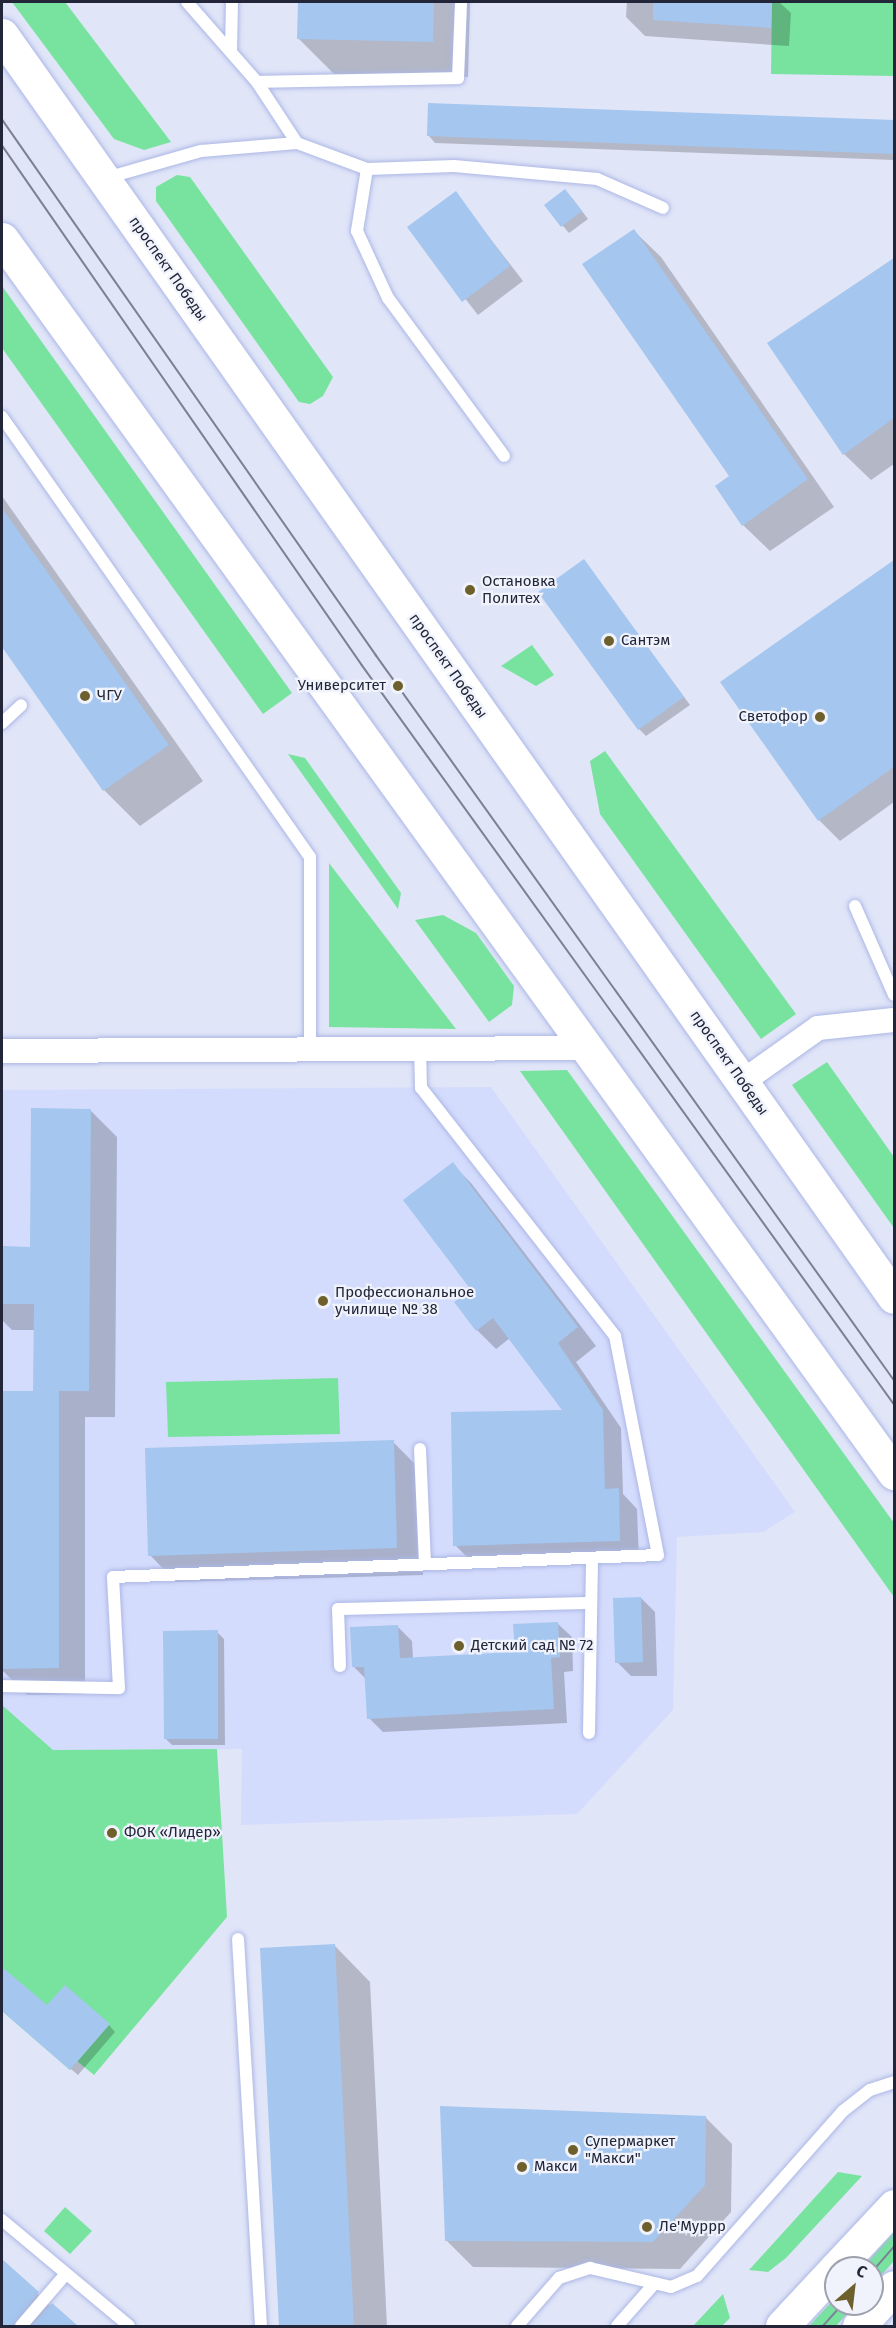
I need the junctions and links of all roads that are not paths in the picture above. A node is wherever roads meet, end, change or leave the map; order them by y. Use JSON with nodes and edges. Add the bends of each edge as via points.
{"nodes":[{"id":1,"x":186,"y":2,"type":"edge"},
{"id":2,"x":232,"y":2,"type":"edge"},
{"id":3,"x":461,"y":2,"type":"edge"},
{"id":4,"x":2,"y":35,"type":"edge"},
{"id":5,"x":231,"y":52,"type":"junction"},
{"id":6,"x":257,"y":82,"type":"junction"},
{"id":7,"x":297,"y":142,"type":"junction"},
{"id":8,"x":367,"y":169,"type":"junction"},
{"id":9,"x":104,"y":179,"type":"junction"},
{"id":10,"x":663,"y":208,"type":"dead end"},
{"id":11,"x":2,"y":239,"type":"edge"},
{"id":12,"x":2,"y":417,"type":"edge"},
{"id":13,"x":504,"y":456,"type":"dead end"},
{"id":14,"x":21,"y":705,"type":"dead end"},
{"id":15,"x":2,"y":723,"type":"edge"},
{"id":16,"x":855,"y":906,"type":"dead end"},
{"id":17,"x":894,"y":994,"type":"edge"},
{"id":18,"x":894,"y":1020,"type":"edge"},
{"id":19,"x":310,"y":1048,"type":"junction"},
{"id":20,"x":420,"y":1048,"type":"junction"},
{"id":21,"x":587,"y":1048,"type":"junction"},
{"id":22,"x":2,"y":1051,"type":"edge"},
{"id":23,"x":742,"y":1082,"type":"junction"},
{"id":24,"x":894,"y":1297,"type":"edge"},
{"id":25,"x":420,"y":1449,"type":"dead end"},
{"id":26,"x":894,"y":1473,"type":"edge"},
{"id":27,"x":592,"y":1558,"type":"junction"},
{"id":28,"x":425,"y":1564,"type":"junction"},
{"id":29,"x":590,"y":1603,"type":"junction"},
{"id":30,"x":340,"y":1666,"type":"dead end"},
{"id":31,"x":2,"y":1686,"type":"edge"},
{"id":32,"x":589,"y":1733,"type":"dead end"},
{"id":33,"x":238,"y":1939,"type":"dead end"},
{"id":34,"x":894,"y":2082,"type":"edge"},
{"id":35,"x":894,"y":2206,"type":"edge"},
{"id":36,"x":2,"y":2220,"type":"edge"},
{"id":37,"x":847,"y":2256,"type":"edge"},
{"id":38,"x":64,"y":2276,"type":"junction"},
{"id":39,"x":824,"y":2281,"type":"edge"},
{"id":40,"x":654,"y":2284,"type":"junction"},
{"id":41,"x":894,"y":2287,"type":"edge"},
{"id":42,"x":21,"y":2326,"type":"edge"},
{"id":43,"x":129,"y":2326,"type":"edge"},
{"id":44,"x":261,"y":2326,"type":"edge"},
{"id":45,"x":517,"y":2326,"type":"edge"},
{"id":46,"x":618,"y":2326,"type":"edge"},
{"id":47,"x":782,"y":2326,"type":"edge"},
{"id":48,"x":859,"y":2326,"type":"edge"}],
"edges":[{"from":1,"to":5,"type":"lane"},
{"from":2,"to":5,"type":"lane"},
{"from":3,"to":6,"type":"lane","via":[[458,78]]},
{"from":4,"to":9,"type":"main road","name":"проспект Победы"},
{"from":5,"to":6,"type":"lane"},
{"from":6,"to":7,"type":"lane"},
{"from":7,"to":8,"type":"lane"},
{"from":7,"to":9,"type":"lane","via":[[201,152]]},
{"from":8,"to":10,"type":"lane","via":[[454,166],[597,179]]},
{"from":8,"to":13,"type":"lane","via":[[357,231],[388,298]]},
{"from":9,"to":23,"type":"main road","name":"проспект Победы"},
{"from":11,"to":21,"type":"main road"},
{"from":12,"to":19,"type":"lane","via":[[310,856]]},
{"from":14,"to":15,"type":"lane"},
{"from":16,"to":17,"type":"lane"},
{"from":18,"to":23,"type":"street","via":[[818,1028]]},
{"from":19,"to":20,"type":"street"},
{"from":19,"to":22,"type":"street"},
{"from":20,"to":21,"type":"street"},
{"from":20,"to":27,"type":"lane","via":[[421,1088],[615,1336],[658,1555]]},
{"from":21,"to":26,"type":"main road"},
{"from":23,"to":24,"type":"main road","name":"проспект Победы"},
{"from":25,"to":28,"type":"lane"},
{"from":27,"to":28,"type":"lane"},
{"from":27,"to":29,"type":"lane"},
{"from":28,"to":31,"type":"lane","via":[[113,1577],[118,1688]]},
{"from":29,"to":30,"type":"lane","via":[[338,1609]]},
{"from":29,"to":32,"type":"lane"},
{"from":33,"to":44,"type":"lane"},
{"from":34,"to":40,"type":"lane","via":[[870,2090],[843,2111],[697,2276],[671,2287]]},
{"from":35,"to":37,"type":"main road"},
{"from":36,"to":38,"type":"lane"},
{"from":38,"to":42,"type":"lane"},
{"from":38,"to":43,"type":"lane"},
{"from":39,"to":47,"type":"main road"},
{"from":40,"to":45,"type":"lane","via":[[590,2268],[559,2278]]},
{"from":40,"to":46,"type":"lane"},
{"from":41,"to":48,"type":"main road"}]}
